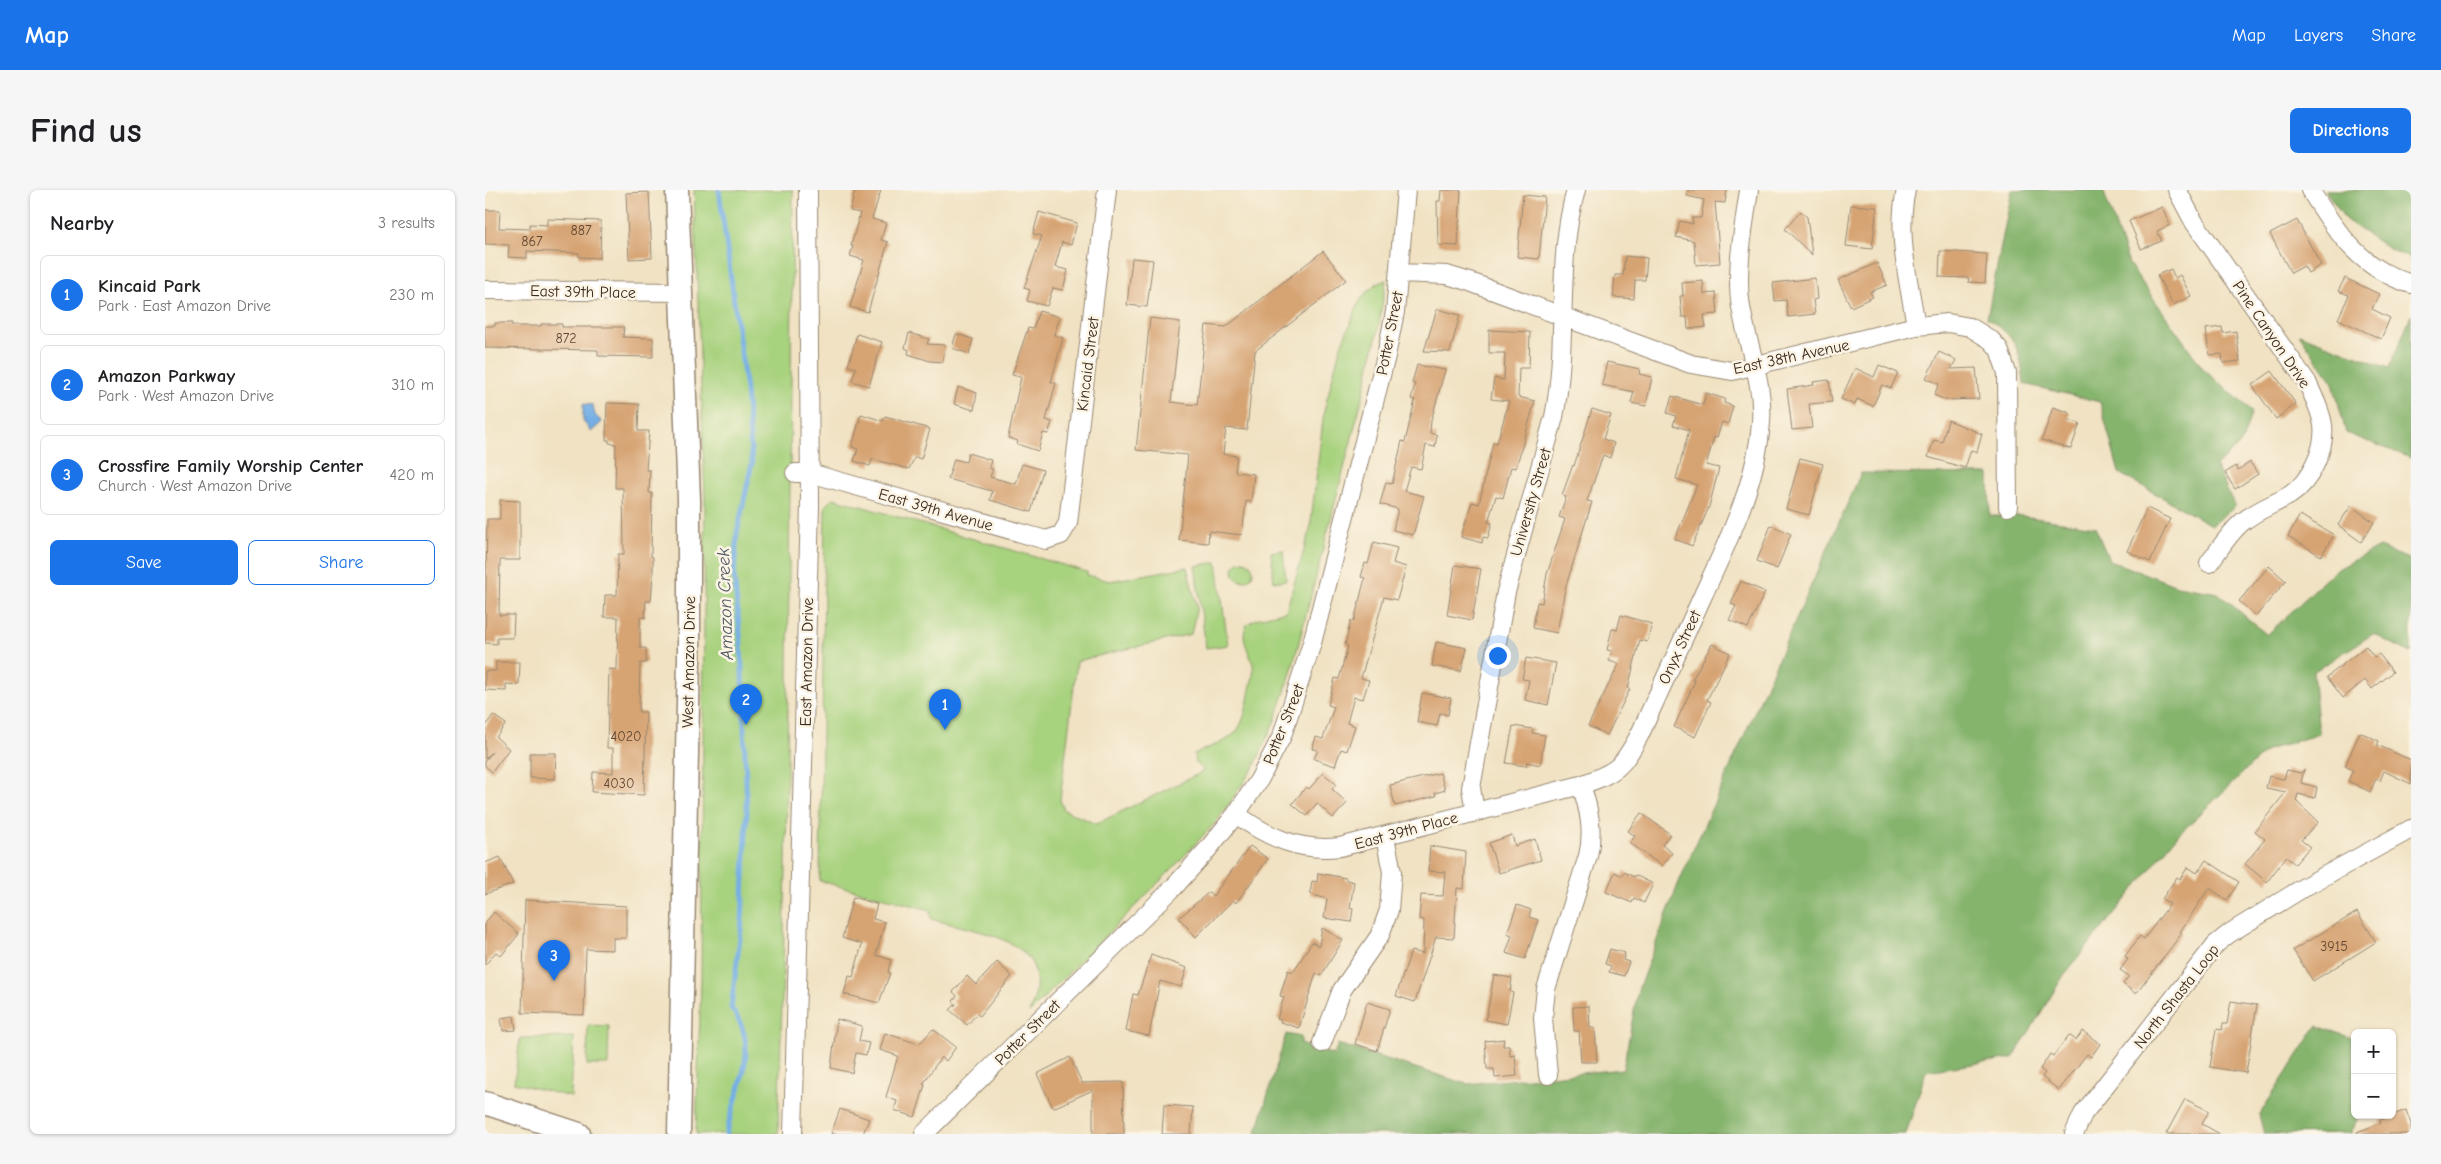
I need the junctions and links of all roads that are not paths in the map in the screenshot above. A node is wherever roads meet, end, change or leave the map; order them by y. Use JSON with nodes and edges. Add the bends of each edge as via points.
{"nodes":[{"id":1,"x":677,"y":190,"type":"edge"},
{"id":2,"x":808,"y":190,"type":"edge"},
{"id":3,"x":1107,"y":190,"type":"edge"},
{"id":4,"x":1405,"y":190,"type":"edge"},
{"id":5,"x":1576,"y":190,"type":"edge"},
{"id":6,"x":1749,"y":190,"type":"edge"},
{"id":7,"x":1906,"y":190,"type":"edge"},
{"id":8,"x":2177,"y":190,"type":"edge"},
{"id":9,"x":2310,"y":190,"type":"edge"},
{"id":10,"x":1400,"y":273,"type":"junction"},
{"id":11,"x":2411,"y":284,"type":"edge"},
{"id":12,"x":485,"y":290,"type":"edge"},
{"id":13,"x":681,"y":292,"type":"junction"},
{"id":14,"x":1564,"y":316,"type":"junction"},
{"id":15,"x":1916,"y":326,"type":"junction"},
{"id":16,"x":1755,"y":367,"type":"junction"},
{"id":17,"x":803,"y":473,"type":"junction"},
{"id":18,"x":2008,"y":507,"type":"dead end"},
{"id":19,"x":1061,"y":535,"type":"joint"},
{"id":20,"x":2209,"y":563,"type":"dead end"},
{"id":21,"x":1581,"y":785,"type":"junction"},
{"id":22,"x":1475,"y":812,"type":"junction"},
{"id":23,"x":1236,"y":814,"type":"junction"},
{"id":24,"x":2411,"y":829,"type":"edge"},
{"id":25,"x":1385,"y":837,"type":"junction"},
{"id":26,"x":1322,"y":1043,"type":"dead end"},
{"id":27,"x":1549,"y":1075,"type":"dead end"},
{"id":28,"x":485,"y":1103,"type":"edge"},
{"id":29,"x":579,"y":1134,"type":"edge"},
{"id":30,"x":679,"y":1134,"type":"edge"},
{"id":31,"x":793,"y":1134,"type":"edge"},
{"id":32,"x":924,"y":1134,"type":"edge"},
{"id":33,"x":2075,"y":1134,"type":"edge"}],
"edges":[{"from":1,"to":13,"type":"main road","name":"West Amazon Drive"},
{"from":2,"to":17,"type":"street","name":"East Amazon Drive"},
{"from":3,"to":19,"type":"street","name":"Kincaid Street","via":[[1069,523]]},
{"from":4,"to":10,"type":"street","name":"Potter Street"},
{"from":5,"to":14,"type":"street","name":"University Street","via":[[1565,247]]},
{"from":6,"to":16,"type":"street","name":"Onyx Street","via":[[1739,279],[1741,306]]},
{"from":7,"to":15,"type":"street","via":[[1901,217],[1903,247]]},
{"from":8,"to":20,"type":"street","name":"Pine Canyon Drive","via":[[2194,222],[2307,382],[2323,426],[2320,449],[2305,481],[2290,494],[2240,524]]},
{"from":9,"to":11,"type":"street","via":[[2333,225],[2363,260]]},
{"from":10,"to":14,"type":"street","name":"East 38th Avenue","via":[[1447,275]]},
{"from":10,"to":23,"type":"street","name":"Potter Street","via":[[1386,356],[1298,692],[1282,736],[1259,780]]},
{"from":12,"to":13,"type":"street","name":"East 39th Place"},
{"from":13,"to":30,"type":"main road","name":"West Amazon Drive","via":[[689,500],[689,657]]},
{"from":14,"to":16,"type":"street","name":"East 38th Avenue","via":[[1691,364],[1732,370]]},
{"from":14,"to":22,"type":"street","name":"University Street","via":[[1554,417],[1506,592],[1471,788]]},
{"from":15,"to":16,"type":"street","name":"East 38th Avenue"},
{"from":15,"to":18,"type":"street","name":"East 38th Avenue","via":[[1948,323],[1970,327],[1991,340],[2004,359],[2009,390]]},
{"from":16,"to":21,"type":"street","name":"Onyx Street","via":[[1760,389],[1758,447],[1730,536],[1629,754],[1615,770]]},
{"from":17,"to":19,"type":"street","name":"East 39th Avenue","via":[[1046,540]]},
{"from":17,"to":31,"type":"street","name":"East Amazon Drive"},
{"from":21,"to":22,"type":"street","name":"East 39th Place"},
{"from":21,"to":27,"type":"street","via":[[1591,836],[1546,989],[1543,1018]]},
{"from":22,"to":25,"type":"street","name":"East 39th Place"},
{"from":23,"to":25,"type":"street","name":"East 39th Place","via":[[1267,835],[1305,847],[1340,847]]},
{"from":23,"to":32,"type":"street","name":"Potter Street","via":[[1209,850],[1174,887]]},
{"from":24,"to":33,"type":"street","name":"North Shasta Loop","via":[[2306,886],[2216,944],[2083,1114]]},
{"from":25,"to":26,"type":"street","via":[[1392,872],[1389,910],[1379,935],[1342,990]]},
{"from":28,"to":29,"type":"main road"}]}
